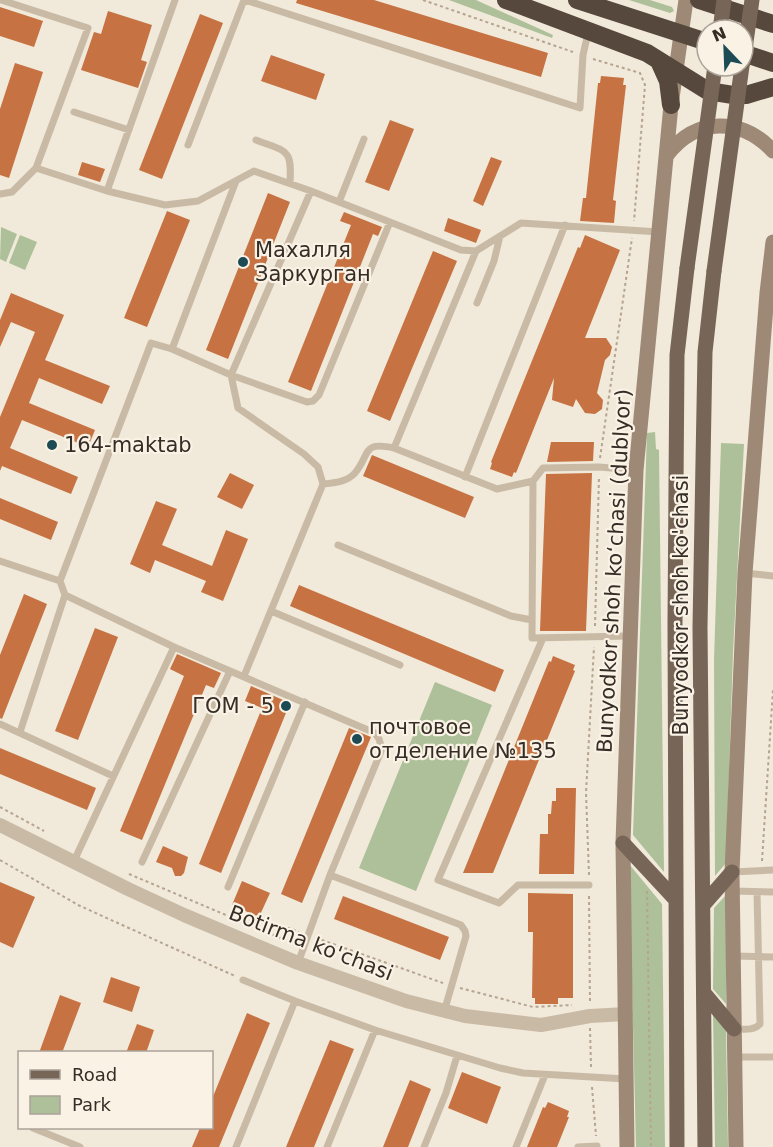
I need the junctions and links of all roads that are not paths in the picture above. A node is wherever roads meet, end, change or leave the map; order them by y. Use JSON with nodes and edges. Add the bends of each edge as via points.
{"nodes":[{"id":1,"x":1,"y":0,"type":"edge"},
{"id":2,"x":175,"y":0,"type":"edge"},
{"id":3,"x":244,"y":0,"type":"edge"},
{"id":4,"x":506,"y":0,"type":"edge"},
{"id":5,"x":577,"y":0,"type":"edge"},
{"id":6,"x":686,"y":0,"type":"edge"},
{"id":7,"x":699,"y":0,"type":"edge"},
{"id":8,"x":724,"y":0,"type":"edge"},
{"id":9,"x":752,"y":0,"type":"edge"},
{"id":10,"x":722,"y":18,"type":"edge"},
{"id":11,"x":749,"y":18,"type":"edge"},
{"id":12,"x":773,"y":24,"type":"edge"},
{"id":13,"x":588,"y":30,"type":"junction"},
{"id":14,"x":681,"y":33,"type":"junction"},
{"id":15,"x":695,"y":38,"type":"edge"},
{"id":16,"x":755,"y":57,"type":"edge"},
{"id":17,"x":659,"y":61,"type":"junction"},
{"id":18,"x":773,"y":63,"type":"edge"},
{"id":19,"x":676,"y":72,"type":"junction"},
{"id":20,"x":713,"y":78,"type":"edge"},
{"id":21,"x":741,"y":78,"type":"edge"},
{"id":22,"x":773,"y":87,"type":"edge"},
{"id":23,"x":671,"y":105,"type":"junction"},
{"id":24,"x":74,"y":112,"type":"dead end"},
{"id":25,"x":129,"y":130,"type":"junction"},
{"id":26,"x":364,"y":138,"type":"dead end"},
{"id":27,"x":256,"y":140,"type":"dead end"},
{"id":28,"x":188,"y":145,"type":"dead end"},
{"id":29,"x":773,"y":151,"type":"edge"},
{"id":30,"x":667,"y":154,"type":"junction"},
{"id":31,"x":36,"y":168,"type":"junction"},
{"id":32,"x":236,"y":180,"type":"junction"},
{"id":33,"x":290,"y":183,"type":"junction"},
{"id":34,"x":107,"y":191,"type":"junction"},
{"id":35,"x":310,"y":191,"type":"junction"},
{"id":36,"x":0,"y":194,"type":"edge"},
{"id":37,"x":339,"y":202,"type":"junction"},
{"id":38,"x":390,"y":222,"type":"junction"},
{"id":39,"x":565,"y":225,"type":"junction"},
{"id":40,"x":659,"y":232,"type":"junction"},
{"id":41,"x":500,"y":236,"type":"junction"},
{"id":42,"x":773,"y":242,"type":"edge"},
{"id":43,"x":476,"y":251,"type":"junction"},
{"id":44,"x":477,"y":303,"type":"dead end"},
{"id":45,"x":172,"y":349,"type":"junction"},
{"id":46,"x":231,"y":375,"type":"junction"},
{"id":47,"x":394,"y":448,"type":"junction"},
{"id":48,"x":636,"y":470,"type":"junction"},
{"id":49,"x":465,"y":477,"type":"junction"},
{"id":50,"x":533,"y":480,"type":"junction"},
{"id":51,"x":323,"y":484,"type":"junction"},
{"id":52,"x":338,"y":545,"type":"dead end"},
{"id":53,"x":0,"y":562,"type":"edge"},
{"id":54,"x":745,"y":573,"type":"junction"},
{"id":55,"x":773,"y":576,"type":"edge"},
{"id":56,"x":60,"y":581,"type":"junction"},
{"id":57,"x":65,"y":595,"type":"junction"},
{"id":58,"x":271,"y":611,"type":"junction"},
{"id":59,"x":532,"y":620,"type":"junction"},
{"id":60,"x":629,"y":636,"type":"junction"},
{"id":61,"x":543,"y":638,"type":"junction"},
{"id":62,"x":174,"y":647,"type":"junction"},
{"id":63,"x":400,"y":665,"type":"dead end"},
{"id":64,"x":230,"y":671,"type":"junction"},
{"id":65,"x":244,"y":676,"type":"junction"},
{"id":66,"x":305,"y":702,"type":"junction"},
{"id":67,"x":0,"y":724,"type":"edge"},
{"id":68,"x":20,"y":732,"type":"junction"},
{"id":69,"x":113,"y":776,"type":"junction"},
{"id":70,"x":0,"y":825,"type":"edge"},
{"id":71,"x":623,"y":843,"type":"junction"},
{"id":72,"x":142,"y":862,"type":"dead end"},
{"id":73,"x":74,"y":863,"type":"junction"},
{"id":74,"x":773,"y":870,"type":"edge"},
{"id":75,"x":732,"y":873,"type":"junction"},
{"id":76,"x":330,"y":875,"type":"junction"},
{"id":77,"x":589,"y":885,"type":"road end"},
{"id":78,"x":228,"y":887,"type":"dead end"},
{"id":79,"x":732,"y":891,"type":"junction"},
{"id":80,"x":757,"y":892,"type":"junction"},
{"id":81,"x":773,"y":892,"type":"edge"},
{"id":82,"x":675,"y":899,"type":"junction"},
{"id":83,"x":704,"y":904,"type":"junction"},
{"id":84,"x":733,"y":956,"type":"junction"},
{"id":85,"x":759,"y":957,"type":"junction"},
{"id":86,"x":773,"y":957,"type":"edge"},
{"id":87,"x":298,"y":963,"type":"junction"},
{"id":88,"x":243,"y":980,"type":"road end"},
{"id":89,"x":704,"y":993,"type":"junction"},
{"id":90,"x":295,"y":1001,"type":"junction"},
{"id":91,"x":444,"y":1012,"type":"junction"},
{"id":92,"x":627,"y":1014,"type":"junction"},
{"id":93,"x":734,"y":1029,"type":"junction"},
{"id":94,"x":375,"y":1030,"type":"junction"},
{"id":95,"x":457,"y":1056,"type":"junction"},
{"id":96,"x":773,"y":1057,"type":"edge"},
{"id":97,"x":735,"y":1058,"type":"junction"},
{"id":98,"x":545,"y":1075,"type":"junction"},
{"id":99,"x":626,"y":1079,"type":"junction"},
{"id":100,"x":35,"y":1129,"type":"edge"},
{"id":101,"x":597,"y":1146,"type":"edge"},
{"id":102,"x":80,"y":1147,"type":"edge"},
{"id":103,"x":236,"y":1147,"type":"edge"},
{"id":104,"x":327,"y":1147,"type":"edge"},
{"id":105,"x":424,"y":1147,"type":"edge"},
{"id":106,"x":516,"y":1147,"type":"edge"},
{"id":107,"x":578,"y":1147,"type":"edge"},
{"id":108,"x":627,"y":1147,"type":"edge"},
{"id":109,"x":677,"y":1147,"type":"edge"},
{"id":110,"x":705,"y":1147,"type":"edge"},
{"id":111,"x":736,"y":1147,"type":"edge"}],
"edges":[{"from":1,"to":31,"type":"lane","via":[[88,28]]},
{"from":2,"to":25,"type":"lane"},
{"from":3,"to":13,"type":"lane","via":[[580,108]]},
{"from":3,"to":28,"type":"lane"},
{"from":4,"to":13,"type":"highway"},
{"from":5,"to":14,"type":"highway"},
{"from":6,"to":14,"type":"street","name":"Bunyodkor shoh koʻchasi (dublyor)"},
{"from":7,"to":12,"type":"highway"},
{"from":8,"to":10,"type":"main road","bridge":true},
{"from":9,"to":11,"type":"main road","name":"Bunyodkor shoh ko'chasi","bridge":true},
{"from":13,"to":17,"type":"highway"},
{"from":14,"to":15,"type":"highway"},
{"from":14,"to":19,"type":"street","name":"Bunyodkor shoh koʻchasi (dublyor)"},
{"from":16,"to":18,"type":"highway"},
{"from":17,"to":19,"type":"highway"},
{"from":17,"to":23,"type":"highway","via":[[668,81]]},
{"from":19,"to":22,"type":"highway","via":[[720,94],[746,95]]},
{"from":19,"to":23,"type":"street","name":"Bunyodkor shoh koʻchasi (dublyor)"},
{"from":20,"to":82,"type":"main road","name":"Bunyodkor shoh ko'chasi","bridge":true,"via":[[677,355]]},
{"from":21,"to":83,"type":"main road","name":"Bunyodkor shoh ko'chasi","bridge":true,"via":[[705,352],[700,615]]},
{"from":23,"to":30,"type":"street","name":"Bunyodkor shoh koʻchasi (dublyor)"},
{"from":24,"to":25,"type":"lane"},
{"from":25,"to":34,"type":"lane"},
{"from":26,"to":37,"type":"lane"},
{"from":27,"to":33,"type":"lane","via":[[289,154]]},
{"from":29,"to":30,"type":"street","via":[[746,131],[719,125],[687,135]]},
{"from":30,"to":40,"type":"street","name":"Bunyodkor shoh koʻchasi (dublyor)"},
{"from":31,"to":34,"type":"lane"},
{"from":31,"to":36,"type":"lane","via":[[12,192]]},
{"from":32,"to":33,"type":"lane","via":[[254,171]]},
{"from":32,"to":34,"type":"lane","via":[[198,201],[165,205]]},
{"from":32,"to":45,"type":"lane"},
{"from":33,"to":35,"type":"lane"},
{"from":35,"to":37,"type":"lane"},
{"from":35,"to":46,"type":"lane"},
{"from":37,"to":38,"type":"lane"},
{"from":38,"to":43,"type":"lane","via":[[461,250]]},
{"from":38,"to":46,"type":"lane","via":[[319,395],[313,401]]},
{"from":39,"to":40,"type":"lane"},
{"from":39,"to":41,"type":"lane","via":[[521,223]]},
{"from":39,"to":49,"type":"lane"},
{"from":40,"to":48,"type":"street","name":"Bunyodkor shoh koʻchasi (dublyor)"},
{"from":41,"to":43,"type":"lane"},
{"from":41,"to":44,"type":"lane"},
{"from":42,"to":54,"type":"street"},
{"from":43,"to":47,"type":"lane"},
{"from":45,"to":46,"type":"lane"},
{"from":45,"to":56,"type":"lane","via":[[151,343]]},
{"from":46,"to":51,"type":"lane","via":[[238,408],[304,454],[318,467]]},
{"from":47,"to":49,"type":"lane"},
{"from":47,"to":51,"type":"lane","via":[[378,445],[369,449],[354,474],[339,482]]},
{"from":48,"to":50,"type":"lane","via":[[543,468]]},
{"from":48,"to":60,"type":"street","name":"Bunyodkor shoh koʻchasi (dublyor)"},
{"from":49,"to":50,"type":"lane","via":[[497,489]]},
{"from":50,"to":59,"type":"lane"},
{"from":51,"to":58,"type":"lane"},
{"from":52,"to":59,"type":"lane","via":[[511,616]]},
{"from":53,"to":56,"type":"lane"},
{"from":54,"to":55,"type":"lane"},
{"from":54,"to":75,"type":"street"},
{"from":56,"to":57,"type":"lane"},
{"from":57,"to":62,"type":"lane"},
{"from":57,"to":68,"type":"lane"},
{"from":58,"to":63,"type":"lane"},
{"from":58,"to":65,"type":"lane"},
{"from":59,"to":61,"type":"lane","via":[[532,638]]},
{"from":60,"to":61,"type":"lane"},
{"from":60,"to":71,"type":"street","name":"Bunyodkor shoh koʻchasi (dublyor)"},
{"from":61,"to":77,"type":"lane","via":[[438,880],[499,903],[518,885]]},
{"from":62,"to":64,"type":"lane"},
{"from":62,"to":69,"type":"lane"},
{"from":64,"to":65,"type":"lane"},
{"from":64,"to":72,"type":"lane"},
{"from":65,"to":66,"type":"lane"},
{"from":66,"to":76,"type":"lane","via":[[375,733],[382,749]]},
{"from":66,"to":78,"type":"lane"},
{"from":67,"to":68,"type":"lane"},
{"from":68,"to":69,"type":"lane"},
{"from":69,"to":73,"type":"lane"},
{"from":70,"to":73,"type":"street","name":"Botirma ko'chasi"},
{"from":71,"to":82,"type":"main road"},
{"from":71,"to":92,"type":"street","name":"Bunyodkor shoh koʻchasi (dublyor)"},
{"from":73,"to":87,"type":"street","name":"Botirma ko'chasi"},
{"from":74,"to":75,"type":"lane"},
{"from":75,"to":79,"type":"street"},
{"from":75,"to":83,"type":"main road"},
{"from":76,"to":87,"type":"lane"},
{"from":76,"to":91,"type":"lane","via":[[461,925],[466,936]]},
{"from":79,"to":80,"type":"lane"},
{"from":79,"to":84,"type":"street"},
{"from":80,"to":81,"type":"lane"},
{"from":80,"to":85,"type":"lane"},
{"from":82,"to":109,"type":"main road","name":"Bunyodkor shoh ko'chasi"},
{"from":83,"to":89,"type":"main road","name":"Bunyodkor shoh ko'chasi"},
{"from":84,"to":85,"type":"lane"},
{"from":84,"to":93,"type":"street"},
{"from":85,"to":86,"type":"lane"},
{"from":85,"to":93,"type":"lane","via":[[760,1024]]},
{"from":87,"to":91,"type":"street","name":"Botirma ko'chasi"},
{"from":88,"to":90,"type":"lane"},
{"from":89,"to":93,"type":"main road"},
{"from":89,"to":110,"type":"main road","name":"Bunyodkor shoh ko'chasi"},
{"from":90,"to":94,"type":"lane"},
{"from":90,"to":103,"type":"lane"},
{"from":91,"to":92,"type":"street","name":"Botirma ko'chasi","via":[[541,1025],[590,1010]]},
{"from":92,"to":99,"type":"street","name":"Bunyodkor shoh koʻchasi (dublyor)"},
{"from":93,"to":97,"type":"street"},
{"from":94,"to":95,"type":"lane"},
{"from":94,"to":104,"type":"lane"},
{"from":95,"to":98,"type":"lane"},
{"from":95,"to":105,"type":"lane"},
{"from":96,"to":97,"type":"lane"},
{"from":97,"to":111,"type":"street"},
{"from":98,"to":99,"type":"lane"},
{"from":98,"to":106,"type":"lane"},
{"from":99,"to":108,"type":"street","name":"Bunyodkor shoh koʻchasi (dublyor)"},
{"from":100,"to":102,"type":"lane"},
{"from":101,"to":107,"type":"lane"}]}
